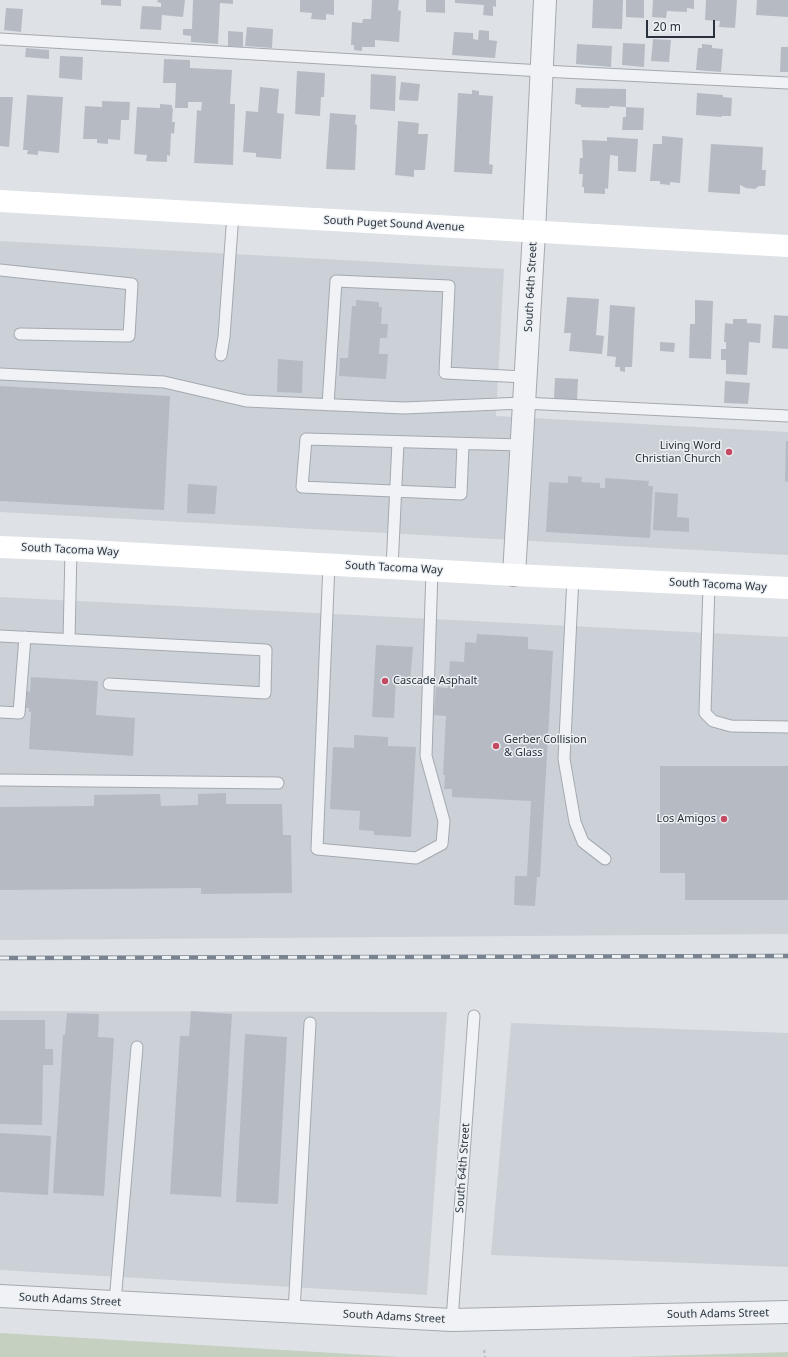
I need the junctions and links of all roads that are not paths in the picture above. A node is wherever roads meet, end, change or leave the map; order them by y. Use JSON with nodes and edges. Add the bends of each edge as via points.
{"nodes":[{"id":1,"x":545,"y":0,"type":"edge"},
{"id":2,"x":0,"y":39,"type":"edge"},
{"id":3,"x":542,"y":71,"type":"junction"},
{"id":4,"x":788,"y":83,"type":"edge"},
{"id":5,"x":0,"y":201,"type":"edge"},
{"id":6,"x":233,"y":214,"type":"junction"},
{"id":7,"x":534,"y":232,"type":"junction"},
{"id":8,"x":788,"y":246,"type":"edge"},
{"id":9,"x":0,"y":270,"type":"edge"},
{"id":10,"x":20,"y":334,"type":"dead end"},
{"id":11,"x":221,"y":355,"type":"dead end"},
{"id":12,"x":0,"y":374,"type":"edge"},
{"id":13,"x":525,"y":377,"type":"junction"},
{"id":14,"x":523,"y":403,"type":"junction"},
{"id":15,"x":328,"y":405,"type":"junction"},
{"id":16,"x":788,"y":416,"type":"edge"},
{"id":17,"x":398,"y":442,"type":"junction"},
{"id":18,"x":463,"y":444,"type":"junction"},
{"id":19,"x":521,"y":445,"type":"junction"},
{"id":20,"x":396,"y":491,"type":"junction"},
{"id":21,"x":0,"y":547,"type":"edge"},
{"id":22,"x":71,"y":550,"type":"junction"},
{"id":23,"x":329,"y":564,"type":"junction"},
{"id":24,"x":392,"y":568,"type":"junction"},
{"id":25,"x":432,"y":570,"type":"junction"},
{"id":26,"x":514,"y":575,"type":"junction"},
{"id":27,"x":573,"y":577,"type":"junction"},
{"id":28,"x":709,"y":584,"type":"junction"},
{"id":29,"x":788,"y":588,"type":"edge"},
{"id":30,"x":0,"y":636,"type":"edge"},
{"id":31,"x":25,"y":637,"type":"junction"},
{"id":32,"x":69,"y":640,"type":"junction"},
{"id":33,"x":109,"y":684,"type":"dead end"},
{"id":34,"x":0,"y":712,"type":"edge"},
{"id":35,"x":788,"y":727,"type":"edge"},
{"id":36,"x":0,"y":780,"type":"edge"},
{"id":37,"x":278,"y":783,"type":"dead end"},
{"id":38,"x":605,"y":859,"type":"dead end"},
{"id":39,"x":474,"y":1016,"type":"dead end"},
{"id":40,"x":310,"y":1023,"type":"dead end"},
{"id":41,"x":137,"y":1047,"type":"dead end"},
{"id":42,"x":0,"y":1296,"type":"edge"},
{"id":43,"x":115,"y":1302,"type":"junction"},
{"id":44,"x":294,"y":1312,"type":"junction"},
{"id":45,"x":788,"y":1312,"type":"edge"},
{"id":46,"x":452,"y":1320,"type":"junction"}],
"edges":[{"from":1,"to":3,"type":"street","name":"South 64th Street"},
{"from":2,"to":3,"type":"lane"},
{"from":3,"to":4,"type":"lane"},
{"from":3,"to":7,"type":"street","name":"South 64th Street"},
{"from":5,"to":6,"type":"main road","name":"South Puget Sound Avenue"},
{"from":6,"to":7,"type":"main road","name":"South Puget Sound Avenue"},
{"from":6,"to":11,"type":"lane"},
{"from":7,"to":8,"type":"main road","name":"South Puget Sound Avenue"},
{"from":7,"to":13,"type":"street","name":"South 64th Street"},
{"from":9,"to":10,"type":"lane","via":[[132,284],[129,336]]},
{"from":12,"to":15,"type":"lane","via":[[164,382],[246,402]]},
{"from":13,"to":14,"type":"street","name":"South 64th Street"},
{"from":13,"to":15,"type":"lane","via":[[444,373],[449,286],[336,281]]},
{"from":14,"to":15,"type":"lane","via":[[404,408]]},
{"from":14,"to":16,"type":"lane"},
{"from":14,"to":19,"type":"street","name":"South 64th Street"},
{"from":17,"to":18,"type":"lane"},
{"from":17,"to":20,"type":"lane"},
{"from":17,"to":20,"type":"lane","via":[[306,439],[302,486]]},
{"from":18,"to":19,"type":"lane"},
{"from":18,"to":20,"type":"lane","via":[[461,494]]},
{"from":19,"to":26,"type":"street","name":"South 64th Street"},
{"from":20,"to":24,"type":"lane"},
{"from":21,"to":22,"type":"main road","name":"South Tacoma Way"},
{"from":22,"to":23,"type":"main road","name":"South Tacoma Way"},
{"from":22,"to":32,"type":"lane"},
{"from":23,"to":24,"type":"main road","name":"South Tacoma Way"},
{"from":23,"to":25,"type":"lane","via":[[317,849],[416,858],[442,844],[444,822],[426,756]]},
{"from":24,"to":25,"type":"main road","name":"South Tacoma Way"},
{"from":25,"to":26,"type":"main road","name":"South Tacoma Way"},
{"from":26,"to":27,"type":"main road","name":"South Tacoma Way"},
{"from":27,"to":28,"type":"main road","name":"South Tacoma Way"},
{"from":27,"to":38,"type":"lane","via":[[564,759],[575,822],[583,842]]},
{"from":28,"to":29,"type":"main road","name":"South Tacoma Way"},
{"from":28,"to":35,"type":"lane","via":[[706,713],[713,721],[731,726]]},
{"from":30,"to":31,"type":"lane"},
{"from":31,"to":32,"type":"lane"},
{"from":31,"to":34,"type":"lane","via":[[19,713]]},
{"from":32,"to":33,"type":"lane","via":[[266,650],[265,693]]},
{"from":36,"to":37,"type":"lane"},
{"from":39,"to":46,"type":"lane","name":"South 64th Street"},
{"from":40,"to":44,"type":"lane"},
{"from":41,"to":43,"type":"lane"},
{"from":42,"to":43,"type":"street","name":"South Adams Street"},
{"from":43,"to":44,"type":"street","name":"South Adams Street"},
{"from":44,"to":46,"type":"street","name":"South Adams Street"},
{"from":45,"to":46,"type":"street","name":"South Adams Street"}]}
